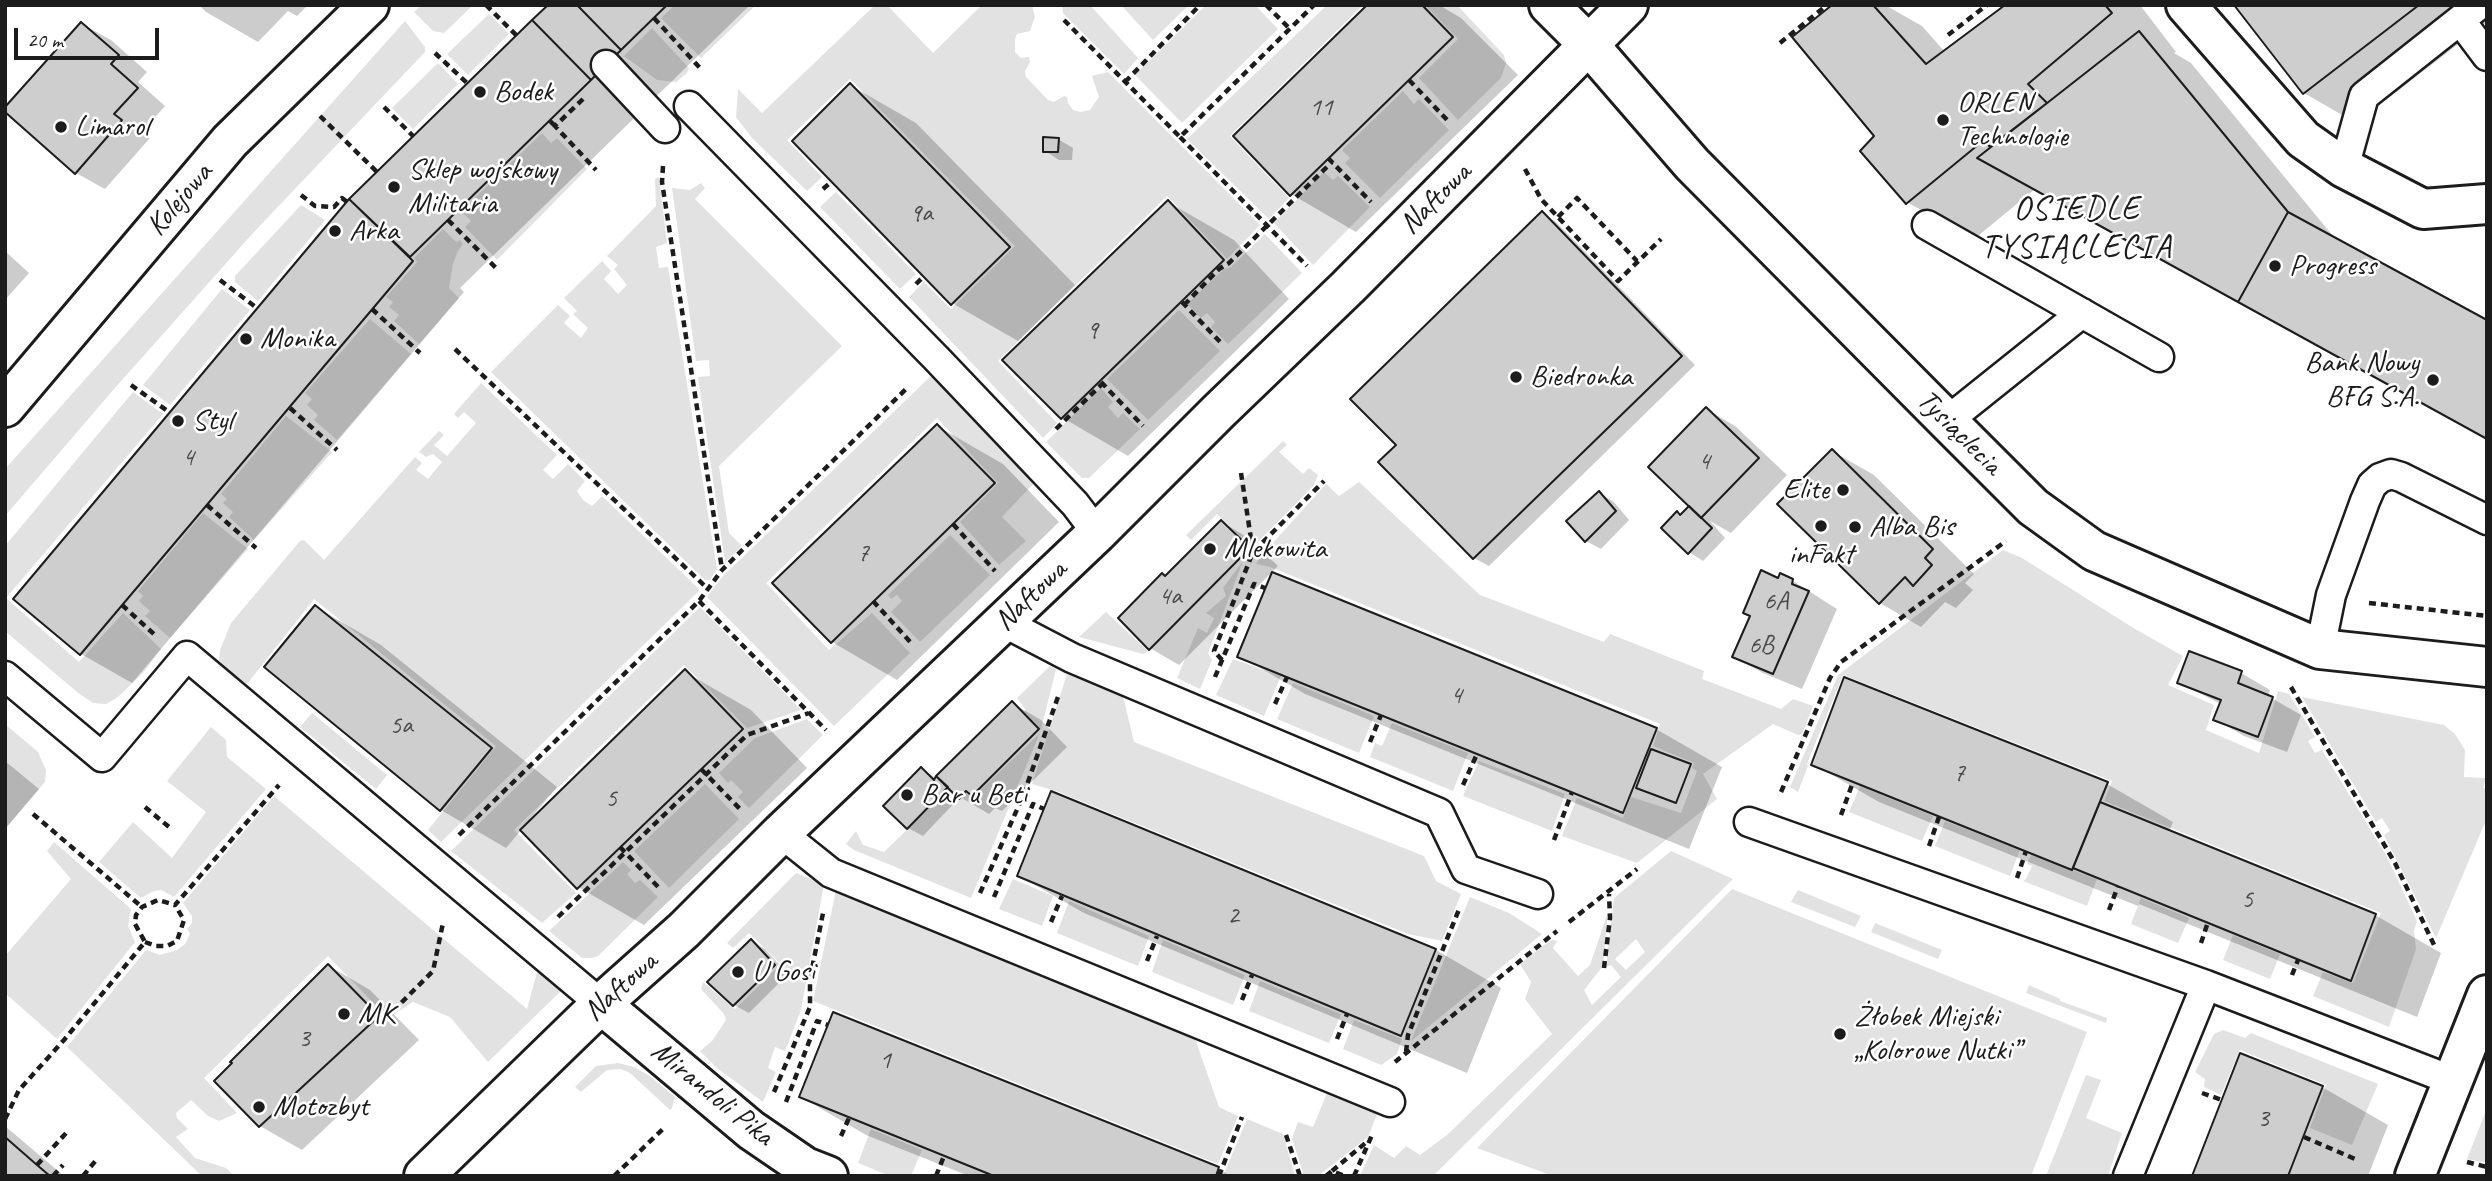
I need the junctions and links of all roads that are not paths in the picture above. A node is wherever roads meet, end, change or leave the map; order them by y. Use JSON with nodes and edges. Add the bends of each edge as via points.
{"nodes":[{"id":1,"x":369,"y":5,"type":"edge"},
{"id":2,"x":1549,"y":5,"type":"edge"},
{"id":3,"x":1628,"y":5,"type":"edge"},
{"id":4,"x":2186,"y":5,"type":"edge"},
{"id":5,"x":2469,"y":13,"type":"edge"},
{"id":6,"x":1588,"y":44,"type":"junction"},
{"id":7,"x":2487,"y":56,"type":"edge"},
{"id":8,"x":606,"y":65,"type":"dead end"},
{"id":9,"x":689,"y":106,"type":"dead end"},
{"id":10,"x":665,"y":128,"type":"road end"},
{"id":11,"x":2344,"y":168,"type":"junction"},
{"id":12,"x":2487,"y":204,"type":"edge"},
{"id":13,"x":1927,"y":225,"type":"dead end"},
{"id":14,"x":2082,"y":313,"type":"junction"},
{"id":15,"x":2159,"y":357,"type":"dead end"},
{"id":16,"x":5,"y":407,"type":"edge"},
{"id":17,"x":1947,"y":421,"type":"junction"},
{"id":18,"x":2487,"y":520,"type":"edge"},
{"id":19,"x":1097,"y":533,"type":"junction"},
{"id":20,"x":1003,"y":622,"type":"junction"},
{"id":21,"x":2320,"y":649,"type":"junction"},
{"id":22,"x":2487,"y":667,"type":"edge"},
{"id":23,"x":5,"y":676,"type":"edge"},
{"id":24,"x":1749,"y":822,"type":"dead end"},
{"id":25,"x":764,"y":825,"type":"junction"},
{"id":26,"x":1538,"y":894,"type":"dead end"},
{"id":27,"x":2206,"y":985,"type":"junction"},
{"id":28,"x":2487,"y":995,"type":"edge"},
{"id":29,"x":601,"y":1004,"type":"junction"},
{"id":30,"x":2451,"y":1080,"type":"junction"},
{"id":31,"x":1390,"y":1102,"type":"dead end"},
{"id":32,"x":817,"y":1171,"type":"edge"},
{"id":33,"x":424,"y":1176,"type":"edge"},
{"id":34,"x":2128,"y":1176,"type":"edge"},
{"id":35,"x":2415,"y":1176,"type":"edge"}],
"edges":[{"from":1,"to":16,"type":"street","name":"Kolejowa","via":[[230,141]]},
{"from":2,"to":6,"type":"street","name":"Tysiąclecia"},
{"from":3,"to":6,"type":"street","name":"Naftowa"},
{"from":4,"to":11,"type":"street","via":[[2303,139]]},
{"from":5,"to":7,"type":"lane"},
{"from":5,"to":11,"type":"lane","via":[[2364,96]]},
{"from":6,"to":17,"type":"street","name":"Tysiąclecia","via":[[1692,164]]},
{"from":6,"to":19,"type":"street","name":"Naftowa","via":[[1348,288]]},
{"from":8,"to":10,"type":"lane"},
{"from":9,"to":19,"type":"lane","via":[[937,359]]},
{"from":11,"to":12,"type":"street","via":[[2423,209]]},
{"from":13,"to":14,"type":"lane"},
{"from":14,"to":15,"type":"lane"},
{"from":14,"to":17,"type":"lane"},
{"from":17,"to":21,"type":"street","name":"Tysiąclecia","via":[[2034,508],[2094,551]]},
{"from":18,"to":21,"type":"lane","via":[[2401,477],[2380,478],[2368,493],[2331,595]]},
{"from":19,"to":20,"type":"street","name":"Naftowa"},
{"from":20,"to":25,"type":"street","name":"Naftowa"},
{"from":20,"to":26,"type":"lane","via":[[1072,658],[1439,813],[1466,869]]},
{"from":21,"to":22,"type":"street","name":"Tysiąclecia"},
{"from":23,"to":29,"type":"lane","via":[[102,757],[187,656]]},
{"from":24,"to":27,"type":"lane"},
{"from":25,"to":29,"type":"street","name":"Naftowa","via":[[684,930]]},
{"from":25,"to":31,"type":"lane","via":[[831,873]]},
{"from":27,"to":30,"type":"lane"},
{"from":27,"to":34,"type":"lane"},
{"from":28,"to":30,"type":"street"},
{"from":29,"to":32,"type":"street","name":"Mirandoli Pika","via":[[751,1130]]},
{"from":29,"to":33,"type":"street","name":"Naftowa"},
{"from":30,"to":35,"type":"street"}]}
